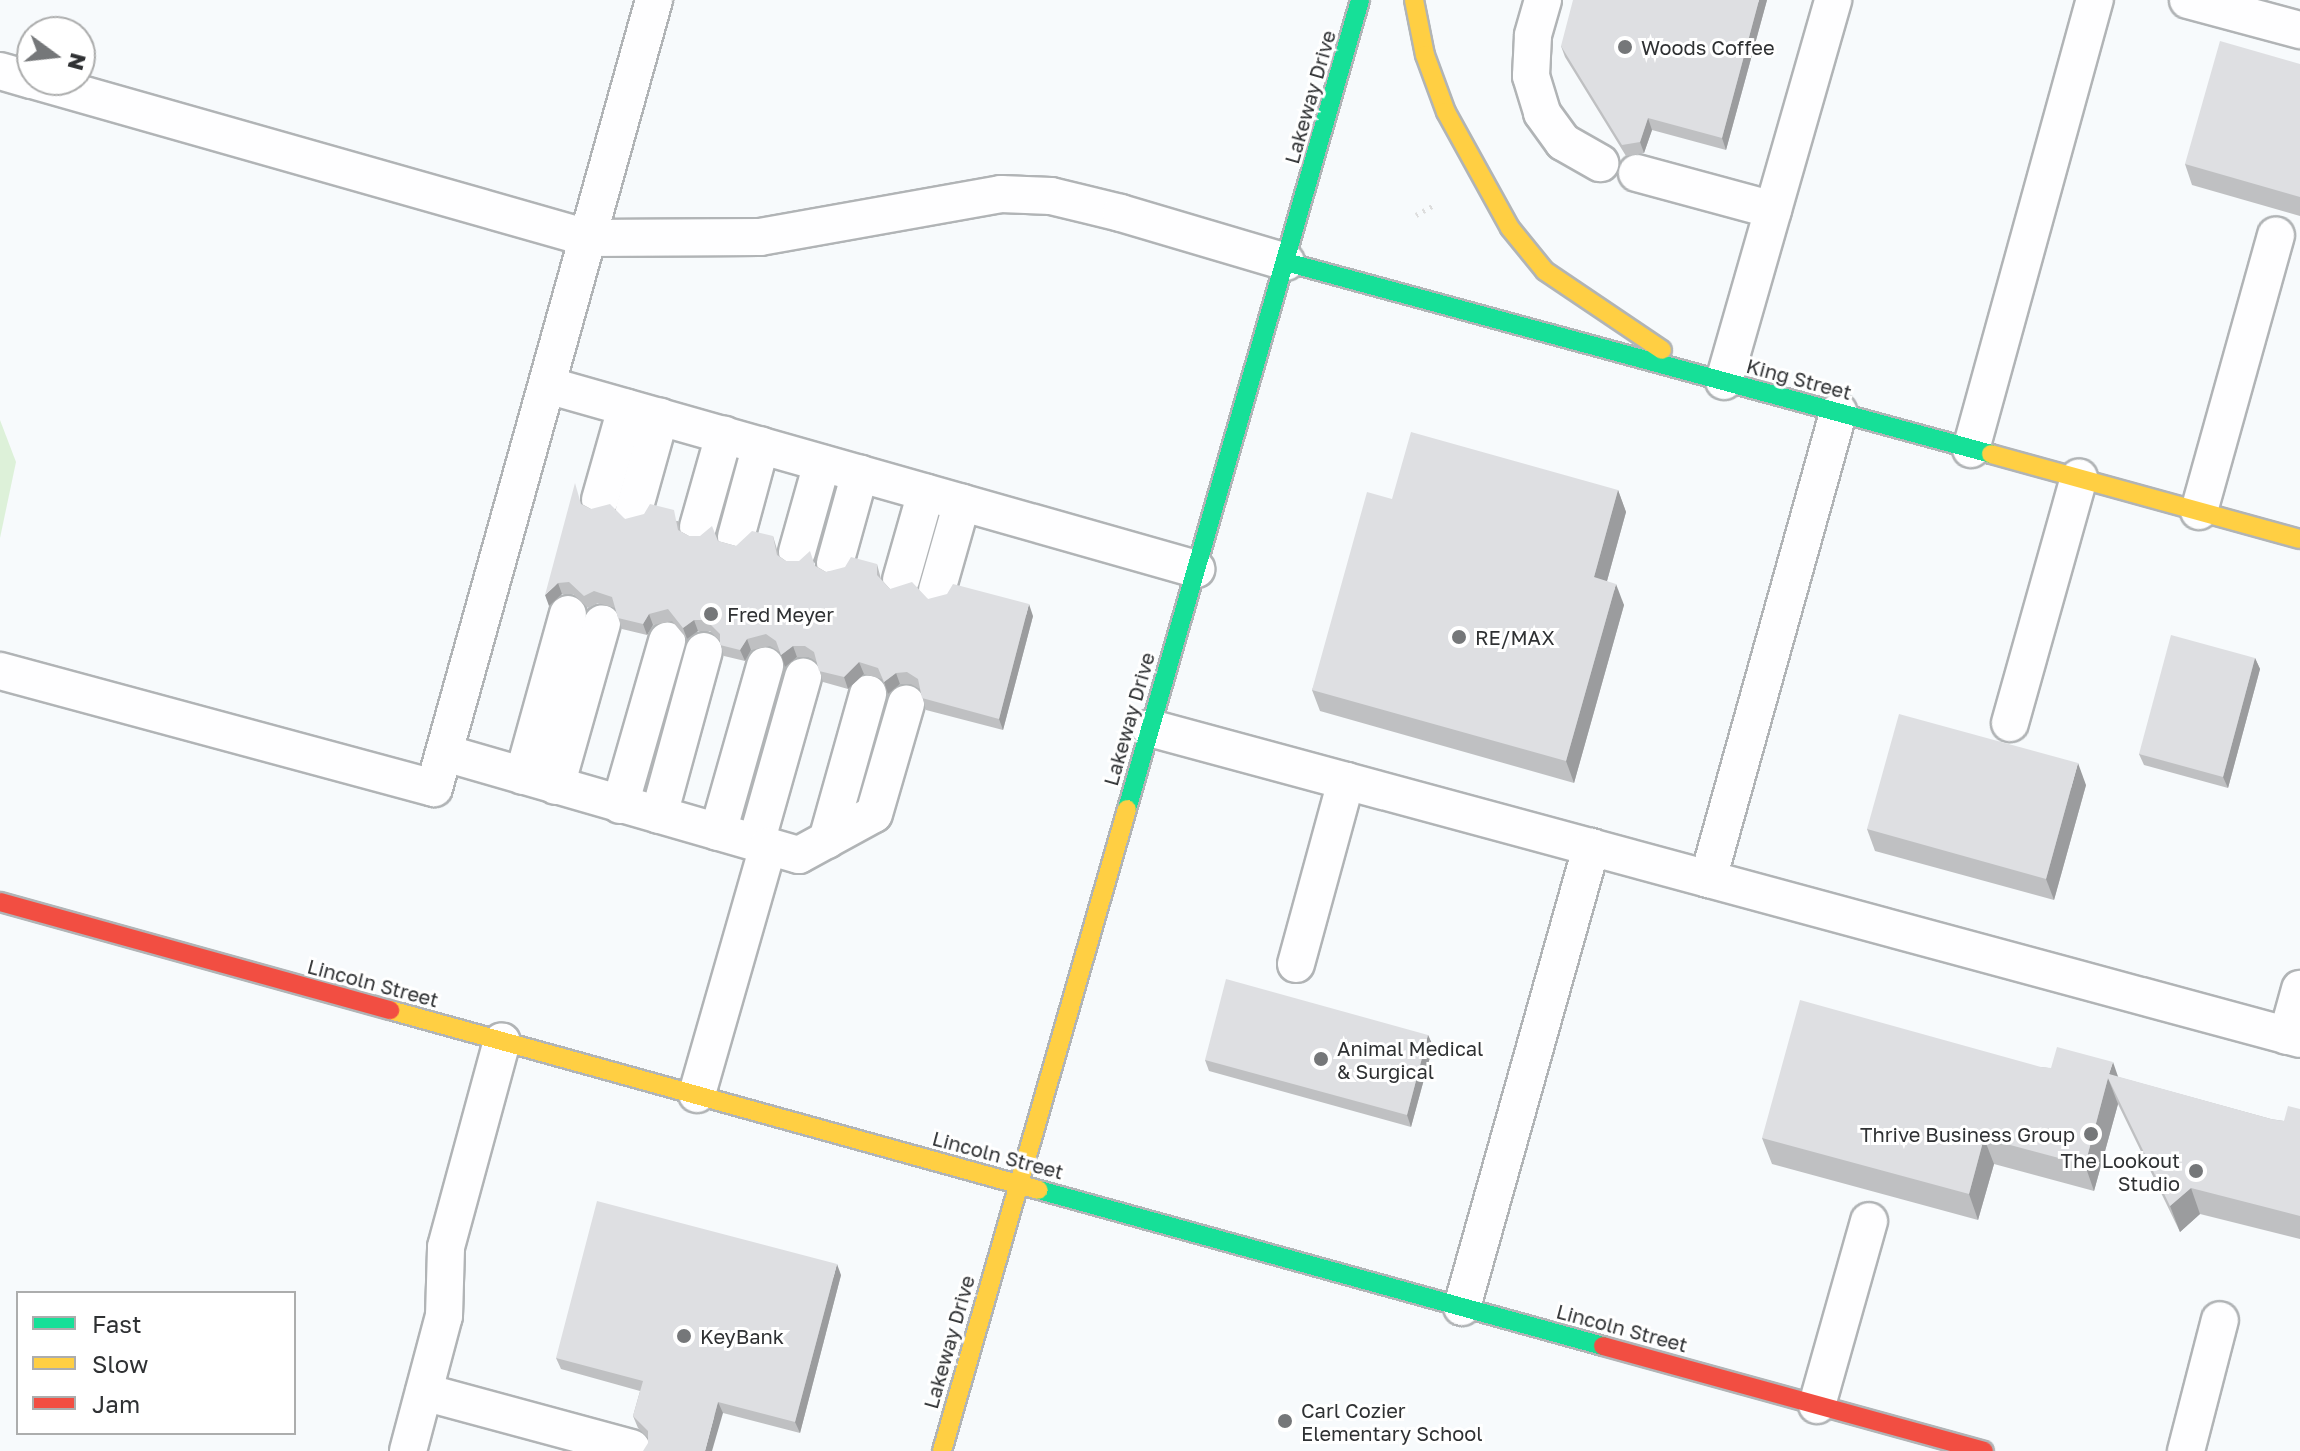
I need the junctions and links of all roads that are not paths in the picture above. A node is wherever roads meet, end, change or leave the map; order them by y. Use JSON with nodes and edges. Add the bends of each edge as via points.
{"nodes":[{"id":1,"x":654,"y":0,"type":"edge"},
{"id":2,"x":1360,"y":0,"type":"edge"},
{"id":3,"x":1414,"y":0,"type":"edge"},
{"id":4,"x":1543,"y":0,"type":"edge"},
{"id":5,"x":1833,"y":0,"type":"edge"},
{"id":6,"x":2095,"y":0,"type":"edge"},
{"id":7,"x":2188,"y":0,"type":"edge"},
{"id":8,"x":2300,"y":30,"type":"edge"},
{"id":9,"x":88,"y":96,"type":"edge"},
{"id":10,"x":1600,"y":163,"type":"dead end"},
{"id":11,"x":1637,"y":173,"type":"dead end"},
{"id":12,"x":1773,"y":210,"type":"junction"},
{"id":13,"x":2276,"y":236,"type":"dead end"},
{"id":14,"x":588,"y":238,"type":"junction"},
{"id":15,"x":1286,"y":262,"type":"junction"},
{"id":16,"x":1716,"y":379,"type":"junction"},
{"id":17,"x":547,"y":385,"type":"junction"},
{"id":18,"x":626,"y":408,"type":"junction"},
{"id":19,"x":1838,"y":412,"type":"junction"},
{"id":20,"x":660,"y":417,"type":"junction"},
{"id":21,"x":724,"y":435,"type":"junction"},
{"id":22,"x":761,"y":445,"type":"junction"},
{"id":23,"x":1971,"y":449,"type":"junction"},
{"id":24,"x":822,"y":463,"type":"junction"},
{"id":25,"x":860,"y":473,"type":"junction"},
{"id":26,"x":2079,"y":478,"type":"junction"},
{"id":27,"x":926,"y":492,"type":"junction"},
{"id":28,"x":600,"y":500,"type":"dead end"},
{"id":29,"x":962,"y":502,"type":"junction"},
{"id":30,"x":634,"y":510,"type":"dead end"},
{"id":31,"x":2199,"y":511,"type":"junction"},
{"id":32,"x":698,"y":527,"type":"dead end"},
{"id":33,"x":736,"y":537,"type":"dead end"},
{"id":34,"x":2300,"y":539,"type":"edge"},
{"id":35,"x":797,"y":552,"type":"dead end"},
{"id":36,"x":835,"y":563,"type":"dead end"},
{"id":37,"x":1196,"y":569,"type":"junction"},
{"id":38,"x":901,"y":580,"type":"dead end"},
{"id":39,"x":937,"y":590,"type":"dead end"},
{"id":40,"x":585,"y":619,"type":"dead end"},
{"id":41,"x":667,"y":641,"type":"dead end"},
{"id":42,"x":704,"y":651,"type":"dead end"},
{"id":43,"x":765,"y":666,"type":"dead end"},
{"id":44,"x":0,"y":671,"type":"edge"},
{"id":45,"x":803,"y":677,"type":"dead end"},
{"id":46,"x":868,"y":694,"type":"dead end"},
{"id":47,"x":906,"y":704,"type":"dead end"},
{"id":48,"x":2010,"y":723,"type":"dead end"},
{"id":49,"x":1150,"y":728,"type":"junction"},
{"id":50,"x":445,"y":753,"type":"junction"},
{"id":51,"x":539,"y":781,"type":"junction"},
{"id":52,"x":1346,"y":781,"type":"junction"},
{"id":53,"x":620,"y":805,"type":"junction"},
{"id":54,"x":659,"y":815,"type":"junction"},
{"id":55,"x":718,"y":832,"type":"junction"},
{"id":56,"x":827,"y":840,"type":"junction"},
{"id":57,"x":762,"y":845,"type":"junction"},
{"id":58,"x":1591,"y":847,"type":"junction"},
{"id":59,"x":1708,"y":879,"type":"junction"},
{"id":60,"x":0,"y":902,"type":"edge"},
{"id":61,"x":1296,"y":964,"type":"dead end"},
{"id":62,"x":2300,"y":989,"type":"edge"},
{"id":63,"x":2294,"y":1037,"type":"edge"},
{"id":64,"x":502,"y":1041,"type":"junction"},
{"id":65,"x":697,"y":1094,"type":"junction"},
{"id":66,"x":1017,"y":1183,"type":"junction"},
{"id":67,"x":1869,"y":1221,"type":"dead end"},
{"id":68,"x":1462,"y":1307,"type":"junction"},
{"id":69,"x":2220,"y":1320,"type":"dead end"},
{"id":70,"x":424,"y":1392,"type":"junction"},
{"id":71,"x":1817,"y":1405,"type":"junction"},
{"id":72,"x":632,"y":1448,"type":"dead end"},
{"id":73,"x":408,"y":1451,"type":"edge"},
{"id":74,"x":942,"y":1451,"type":"edge"},
{"id":75,"x":1984,"y":1451,"type":"edge"},
{"id":76,"x":2186,"y":1451,"type":"edge"}],
"edges":[{"from":1,"to":14,"type":"lane"},
{"from":2,"to":15,"type":"main road","name":"Lakeway Drive"},
{"from":3,"to":16,"type":"main road","via":[[1425,55],[1446,112],[1510,228],[1545,271],[1621,326]]},
{"from":4,"to":10,"type":"lane","via":[[1533,36],[1531,76],[1542,113],[1563,142]]},
{"from":5,"to":12,"type":"lane"},
{"from":6,"to":23,"type":"lane"},
{"from":7,"to":8,"type":"lane"},
{"from":9,"to":14,"type":"lane"},
{"from":11,"to":12,"type":"lane"},
{"from":12,"to":16,"type":"lane"},
{"from":13,"to":31,"type":"lane"},
{"from":14,"to":15,"type":"lane","via":[[760,237],[949,200],[1051,196]]},
{"from":14,"to":17,"type":"lane"},
{"from":15,"to":16,"type":"main road","name":"King Street"},
{"from":15,"to":37,"type":"main road","name":"Lakeway Drive"},
{"from":16,"to":19,"type":"main road","name":"King Street"},
{"from":17,"to":18,"type":"lane"},
{"from":17,"to":50,"type":"lane"},
{"from":18,"to":20,"type":"lane"},
{"from":18,"to":28,"type":"lane"},
{"from":19,"to":23,"type":"main road","name":"King Street"},
{"from":19,"to":59,"type":"lane"},
{"from":20,"to":21,"type":"lane"},
{"from":20,"to":30,"type":"lane"},
{"from":21,"to":22,"type":"lane"},
{"from":21,"to":32,"type":"lane"},
{"from":22,"to":24,"type":"lane"},
{"from":22,"to":33,"type":"lane"},
{"from":23,"to":26,"type":"main road","name":"King Street"},
{"from":24,"to":25,"type":"lane"},
{"from":24,"to":35,"type":"lane"},
{"from":25,"to":27,"type":"lane"},
{"from":25,"to":36,"type":"lane"},
{"from":26,"to":31,"type":"main road","name":"King Street"},
{"from":26,"to":48,"type":"lane"},
{"from":27,"to":29,"type":"lane"},
{"from":27,"to":38,"type":"lane"},
{"from":29,"to":37,"type":"lane"},
{"from":29,"to":39,"type":"lane"},
{"from":31,"to":34,"type":"main road","name":"King Street"},
{"from":37,"to":49,"type":"main road","name":"Lakeway Drive"},
{"from":40,"to":51,"type":"lane"},
{"from":41,"to":53,"type":"lane"},
{"from":42,"to":54,"type":"lane"},
{"from":43,"to":55,"type":"lane"},
{"from":44,"to":50,"type":"lane","via":[[434,788]]},
{"from":45,"to":57,"type":"lane"},
{"from":46,"to":56,"type":"lane"},
{"from":47,"to":56,"type":"lane","via":[[874,814]]},
{"from":49,"to":52,"type":"lane"},
{"from":49,"to":66,"type":"main road","name":"Lakeway Drive"},
{"from":50,"to":51,"type":"lane"},
{"from":51,"to":53,"type":"lane"},
{"from":52,"to":58,"type":"lane"},
{"from":52,"to":61,"type":"lane"},
{"from":53,"to":54,"type":"lane"},
{"from":54,"to":55,"type":"lane"},
{"from":55,"to":57,"type":"lane"},
{"from":56,"to":57,"type":"lane","via":[[799,855]]},
{"from":57,"to":65,"type":"lane"},
{"from":58,"to":59,"type":"lane"},
{"from":58,"to":68,"type":"lane"},
{"from":59,"to":63,"type":"lane"},
{"from":60,"to":64,"type":"main road","name":"Lincoln Street"},
{"from":62,"to":63,"type":"lane"},
{"from":64,"to":65,"type":"main road","name":"Lincoln Street"},
{"from":64,"to":70,"type":"lane","via":[[446,1247],[444,1316]]},
{"from":65,"to":66,"type":"main road","name":"Lincoln Street"},
{"from":66,"to":68,"type":"main road","name":"Lincoln Street"},
{"from":66,"to":74,"type":"main road","name":"Lakeway Drive"},
{"from":67,"to":71,"type":"lane"},
{"from":68,"to":71,"type":"main road","name":"Lincoln Street"},
{"from":69,"to":76,"type":"lane"},
{"from":70,"to":72,"type":"lane"},
{"from":70,"to":73,"type":"lane"},
{"from":71,"to":75,"type":"main road","name":"Lincoln Street"}]}
